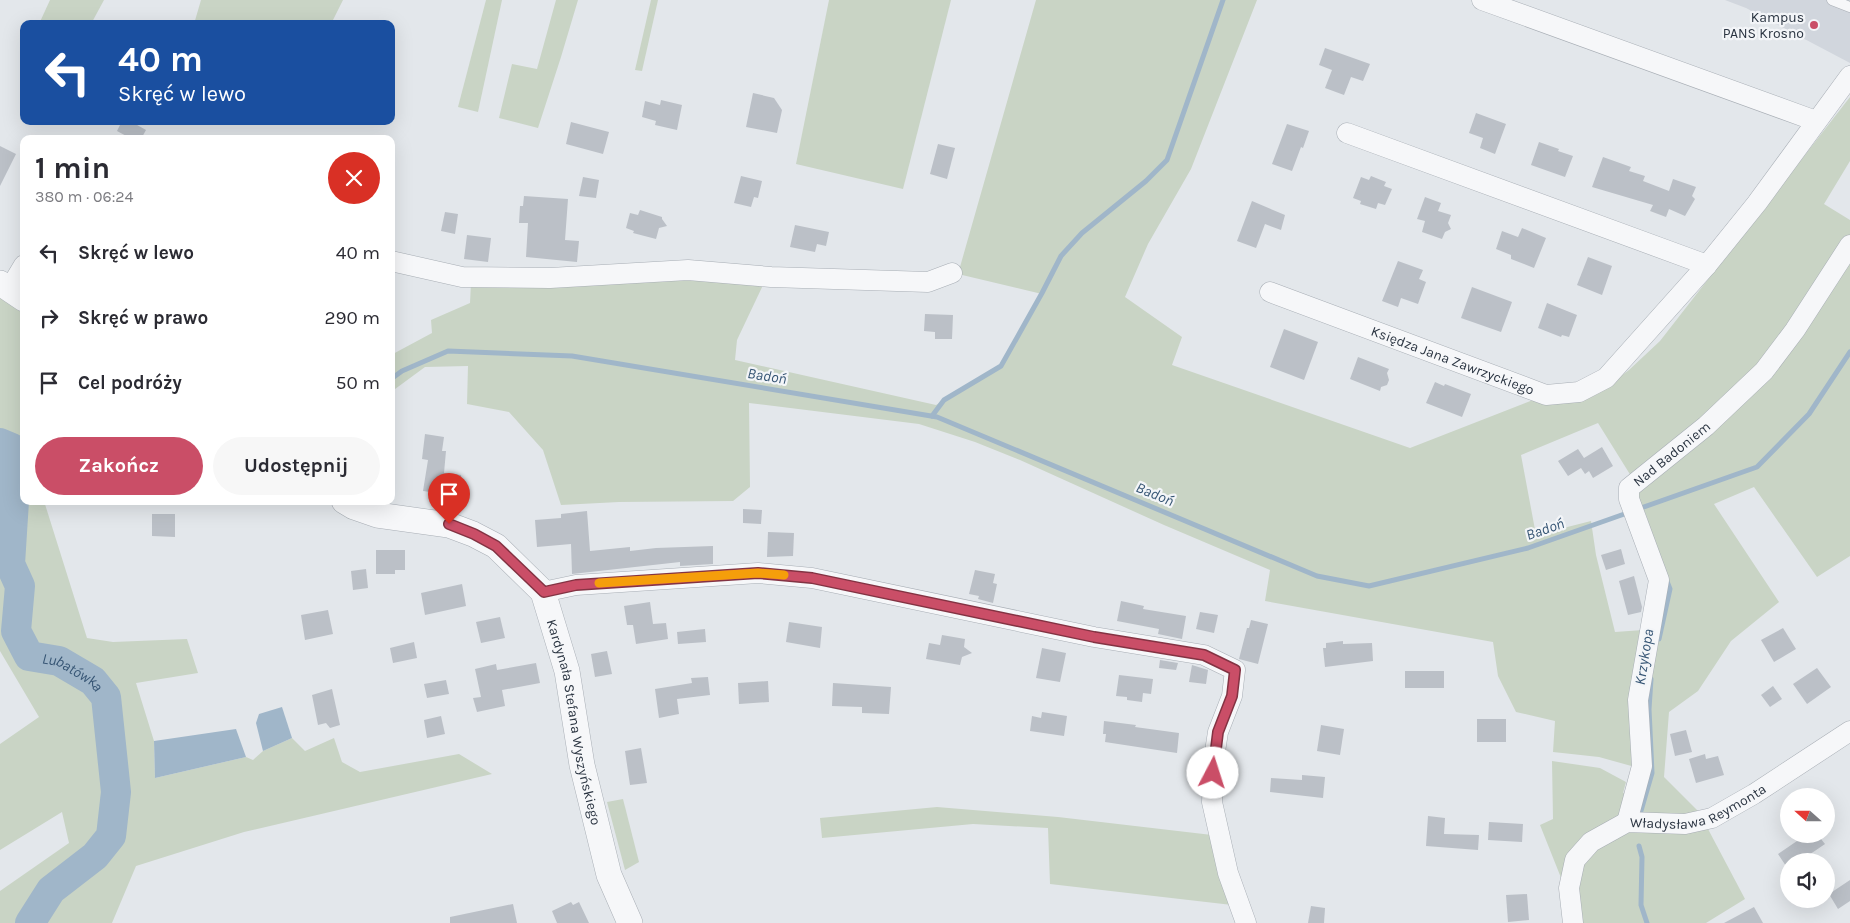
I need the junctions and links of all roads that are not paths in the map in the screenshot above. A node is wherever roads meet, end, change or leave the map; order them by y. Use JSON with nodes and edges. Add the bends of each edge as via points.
{"nodes":[{"id":1,"x":1482,"y":0,"type":"edge"},
{"id":2,"x":1832,"y":0,"type":"edge"},
{"id":3,"x":1850,"y":7,"type":"edge"},
{"id":4,"x":1850,"y":76,"type":"edge"},
{"id":5,"x":1816,"y":121,"type":"junction"},
{"id":6,"x":1347,"y":133,"type":"dead end"},
{"id":7,"x":1850,"y":245,"type":"edge"},
{"id":8,"x":395,"y":262,"type":"edge"},
{"id":9,"x":1707,"y":265,"type":"junction"},
{"id":10,"x":20,"y":273,"type":"edge"},
{"id":11,"x":952,"y":273,"type":"dead end"},
{"id":12,"x":11,"y":291,"type":"edge"},
{"id":13,"x":1270,"y":292,"type":"dead end"},
{"id":14,"x":351,"y":505,"type":"edge"},
{"id":15,"x":544,"y":592,"type":"junction"},
{"id":16,"x":1850,"y":731,"type":"edge"},
{"id":17,"x":1627,"y":822,"type":"junction"},
{"id":18,"x":630,"y":923,"type":"edge"},
{"id":19,"x":1246,"y":923,"type":"edge"},
{"id":20,"x":1573,"y":923,"type":"edge"}],
"edges":[{"from":1,"to":5,"type":"street"},
{"from":2,"to":3,"type":"lane"},
{"from":4,"to":5,"type":"street","name":"Księdza Jana Zawrzyckiego"},
{"from":5,"to":9,"type":"street","name":"Księdza Jana Zawrzyckiego"},
{"from":6,"to":9,"type":"street"},
{"from":7,"to":17,"type":"street","name":"Nad Badoniem","via":[[1764,371],[1706,426],[1629,488],[1629,499],[1658,580],[1638,700],[1642,766]]},
{"from":8,"to":11,"type":"street","via":[[462,277],[550,278],[688,270],[771,277],[928,282]]},
{"from":9,"to":13,"type":"street","name":"Księdza Jana Zawrzyckiego","via":[[1606,378],[1579,392],[1546,395]]},
{"from":10,"to":12,"type":"street"},
{"from":14,"to":15,"type":"street","name":"Kardynała Stefana Wyszyńskiego","via":[[377,514],[449,524],[474,534],[496,546]]},
{"from":15,"to":18,"type":"street","name":"Kardynała Stefana Wyszyńskiego","via":[[567,670],[582,765],[609,875]]},
{"from":15,"to":19,"type":"street","via":[[576,585],[748,574],[812,578],[1094,637],[1204,655],[1235,670],[1232,696],[1218,732],[1212,802],[1228,873]]},
{"from":16,"to":17,"type":"street","name":"Władysława Reymonta","via":[[1712,818],[1685,824]]},
{"from":17,"to":20,"type":"street","name":"Władysława Reymonta","via":[[1591,842],[1575,860],[1569,888]]}]}
